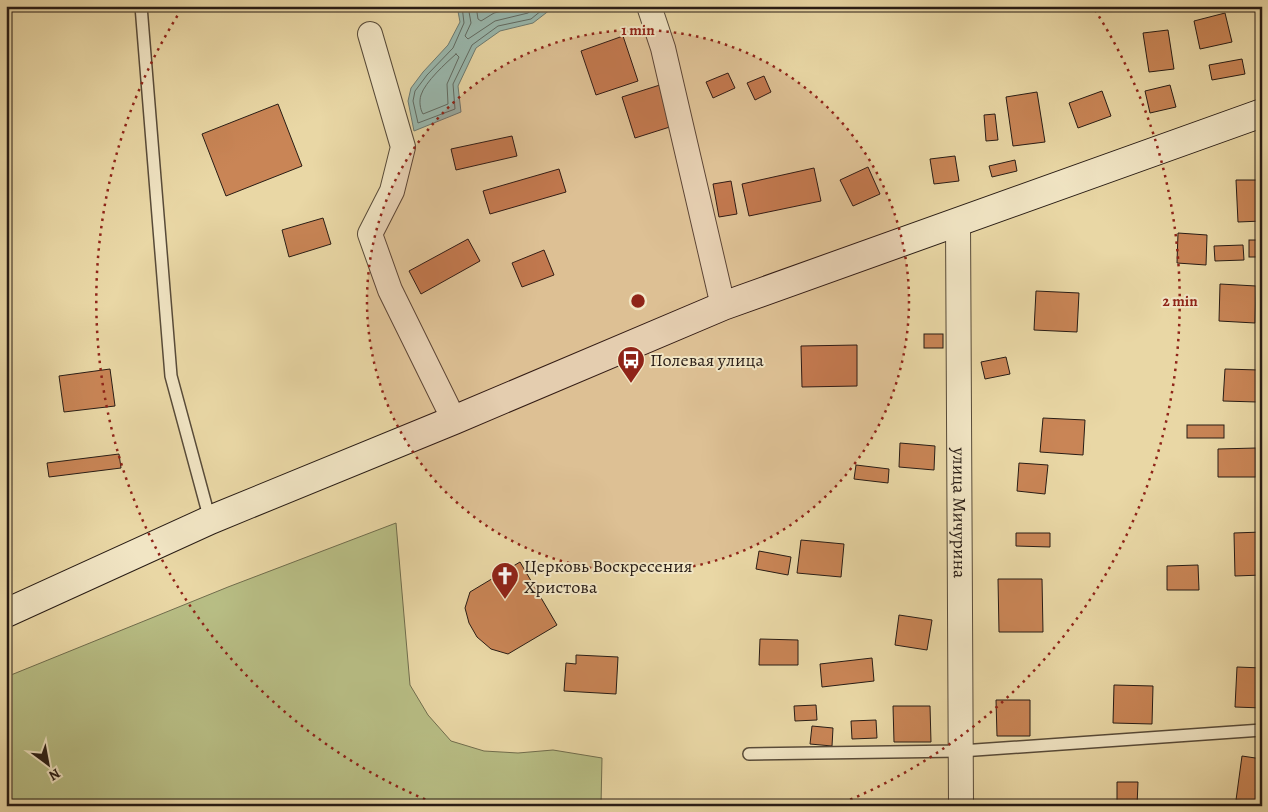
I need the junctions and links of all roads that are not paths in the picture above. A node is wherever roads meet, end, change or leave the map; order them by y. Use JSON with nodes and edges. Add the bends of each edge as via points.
{"nodes":[{"id":1,"x":141,"y":6,"type":"edge"},
{"id":2,"x":649,"y":6,"type":"edge"},
{"id":3,"x":370,"y":34,"type":"dead end"},
{"id":4,"x":1262,"y":113,"type":"edge"},
{"id":5,"x":958,"y":222,"type":"junction"},
{"id":6,"x":723,"y":306,"type":"junction"},
{"id":7,"x":454,"y":420,"type":"junction"},
{"id":8,"x":210,"y":520,"type":"junction"},
{"id":9,"x":6,"y":612,"type":"edge"},
{"id":10,"x":1262,"y":730,"type":"edge"},
{"id":11,"x":961,"y":751,"type":"junction"},
{"id":12,"x":749,"y":754,"type":"dead end"},
{"id":13,"x":962,"y":806,"type":"edge"}],
"edges":[{"from":1,"to":8,"type":"lane","via":[[171,376]]},
{"from":2,"to":6,"type":"street","via":[[664,48]]},
{"from":3,"to":7,"type":"street","via":[[403,148],[392,191],[370,234],[390,290]]},
{"from":4,"to":5,"type":"street"},
{"from":5,"to":6,"type":"street"},
{"from":5,"to":11,"type":"street","name":"улица Мичурина"},
{"from":6,"to":7,"type":"street"},
{"from":7,"to":8,"type":"street"},
{"from":8,"to":9,"type":"street"},
{"from":10,"to":11,"type":"lane"},
{"from":11,"to":12,"type":"lane"},
{"from":11,"to":13,"type":"street","name":"улица Мичурина"}]}
